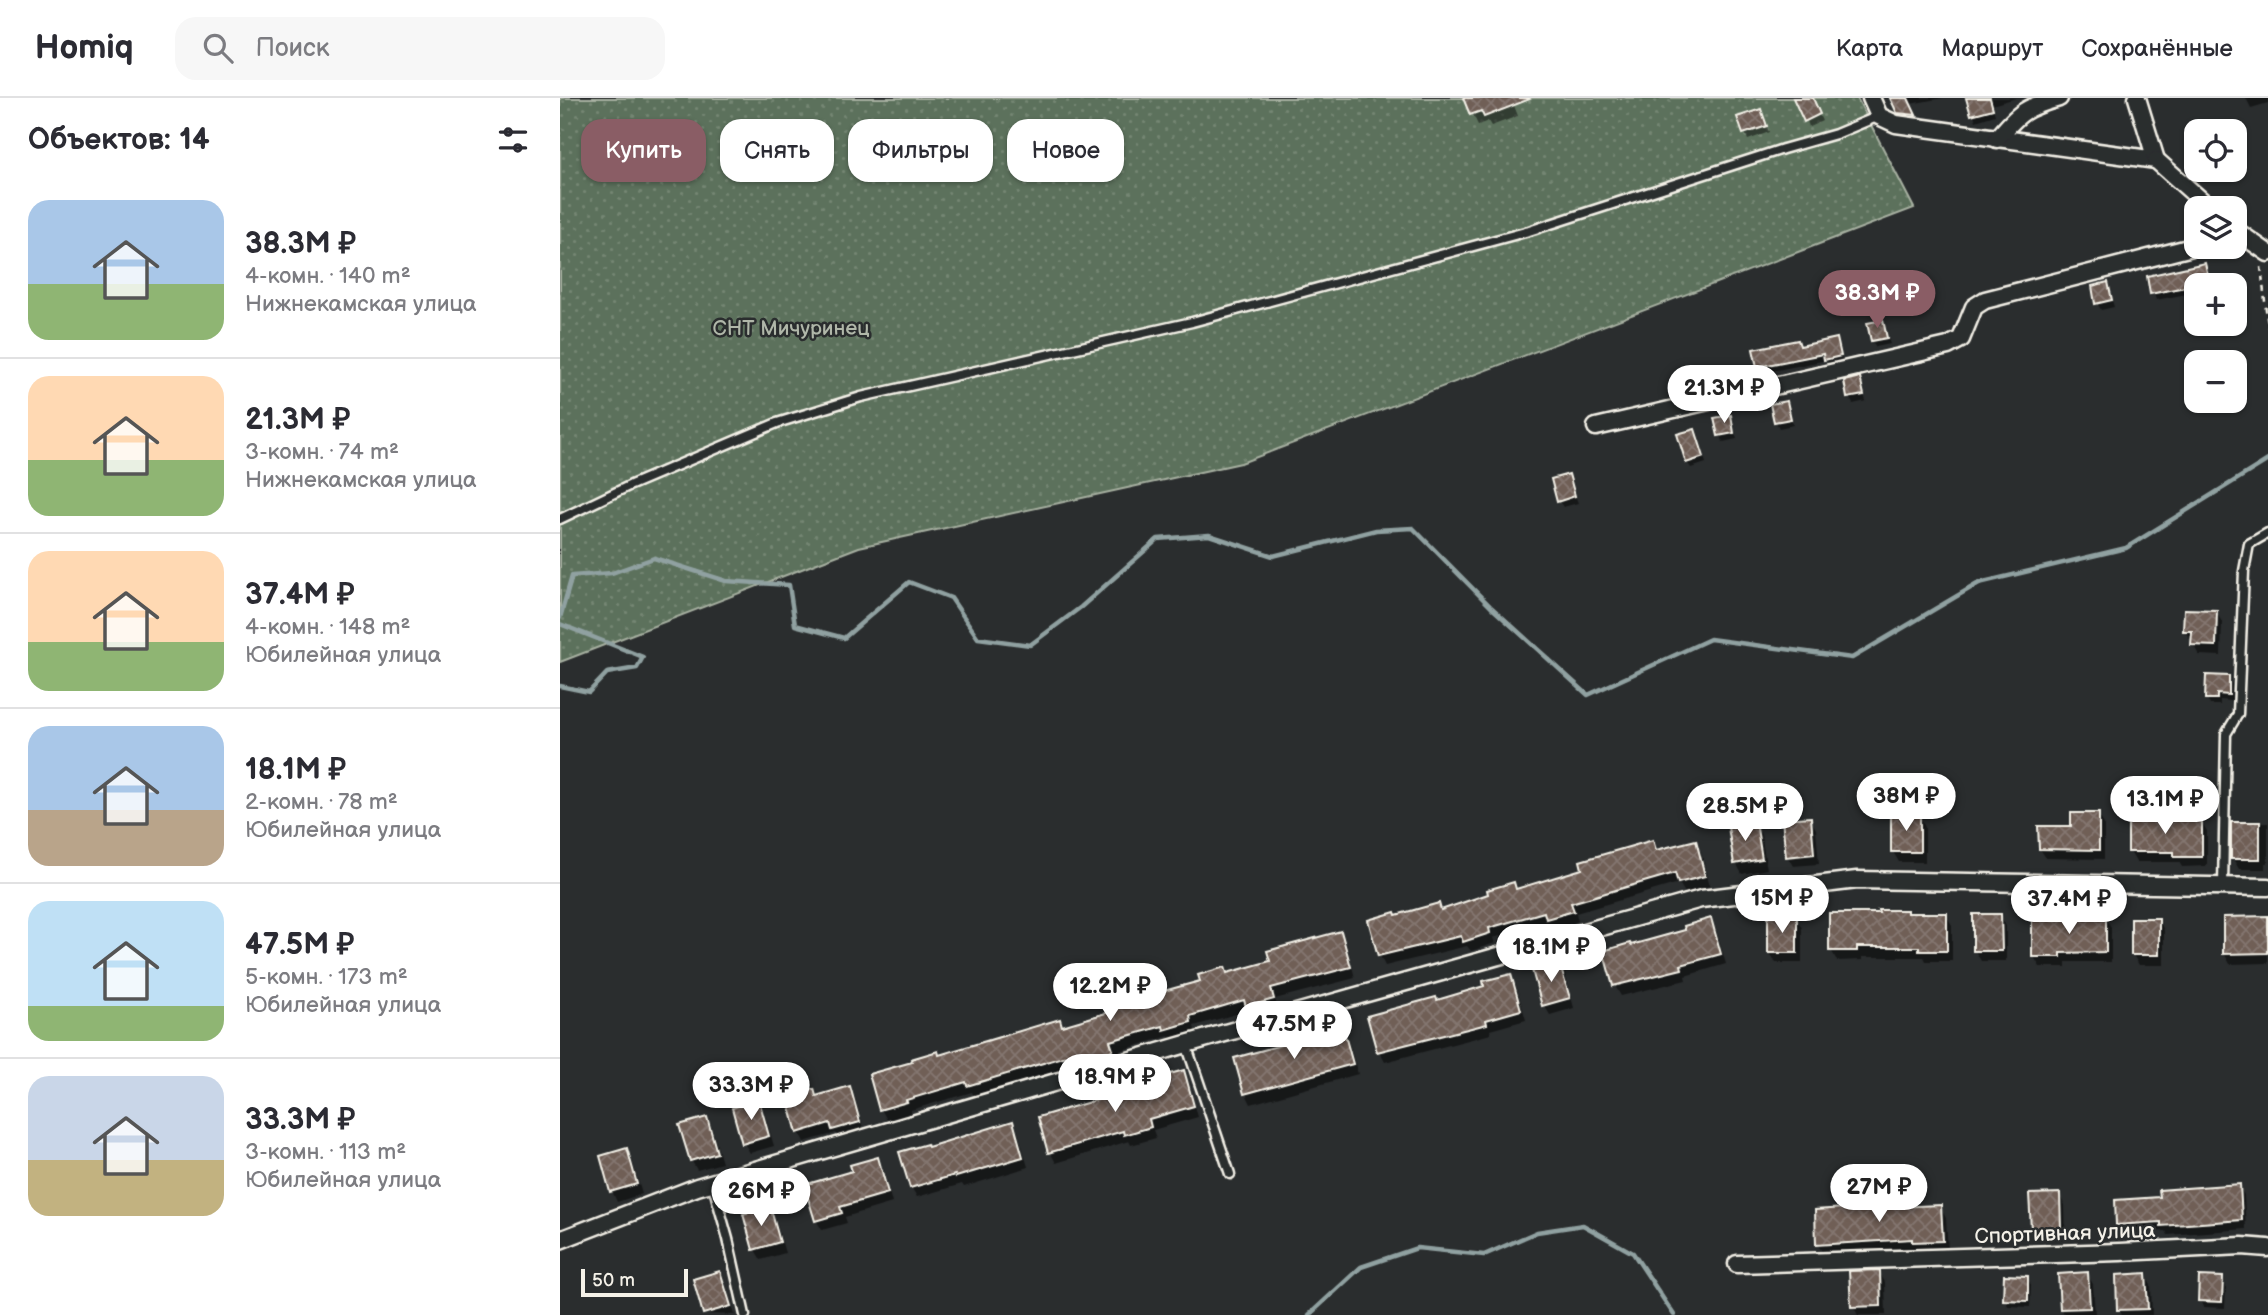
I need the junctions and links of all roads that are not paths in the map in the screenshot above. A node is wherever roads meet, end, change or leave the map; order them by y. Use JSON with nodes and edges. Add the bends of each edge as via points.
{"nodes":[{"id":1,"x":1871,"y":98,"type":"edge"},
{"id":2,"x":2059,"y":98,"type":"edge"},
{"id":3,"x":2137,"y":98,"type":"edge"},
{"id":4,"x":1879,"y":116,"type":"junction"},
{"id":5,"x":1997,"y":139,"type":"junction"},
{"id":6,"x":2156,"y":160,"type":"junction"},
{"id":7,"x":2196,"y":196,"type":"edge"},
{"id":8,"x":2247,"y":239,"type":"edge"},
{"id":9,"x":2184,"y":249,"type":"edge"},
{"id":10,"x":2263,"y":250,"type":"edge"},
{"id":11,"x":1596,"y":427,"type":"dead end"},
{"id":12,"x":560,"y":519,"type":"edge"},
{"id":13,"x":2268,"y":533,"type":"edge"},
{"id":14,"x":2223,"y":886,"type":"junction"},
{"id":15,"x":2268,"y":887,"type":"edge"},
{"id":16,"x":1186,"y":1044,"type":"junction"},
{"id":17,"x":1230,"y":1174,"type":"dead end"},
{"id":18,"x":712,"y":1182,"type":"junction"},
{"id":19,"x":560,"y":1240,"type":"edge"},
{"id":20,"x":2268,"y":1248,"type":"edge"},
{"id":21,"x":1737,"y":1264,"type":"dead end"},
{"id":22,"x":744,"y":1315,"type":"edge"}],
"edges":[{"from":1,"to":4,"type":"street"},
{"from":2,"to":5,"type":"street","via":[[2031,106],[2014,117]]},
{"from":3,"to":6,"type":"street"},
{"from":4,"to":5,"type":"street","via":[[1914,128]]},
{"from":4,"to":12,"type":"lane","via":[[1836,134],[1529,232],[1192,322],[861,397],[801,415]]},
{"from":5,"to":6,"type":"street"},
{"from":6,"to":7,"type":"street"},
{"from":8,"to":10,"type":"street"},
{"from":9,"to":11,"type":"street","via":[[1985,300],[1974,307],[1961,339],[1948,346]]},
{"from":13,"to":14,"type":"lane","via":[[2249,544],[2244,571],[2238,714],[2226,734]]},
{"from":14,"to":15,"type":"street"},
{"from":14,"to":16,"type":"street","via":[[1857,880],[1700,899]]},
{"from":16,"to":17,"type":"lane"},
{"from":16,"to":18,"type":"street"},
{"from":18,"to":19,"type":"street"},
{"from":18,"to":22,"type":"lane"},
{"from":20,"to":21,"type":"street","name":"Спортивная улица"}]}
